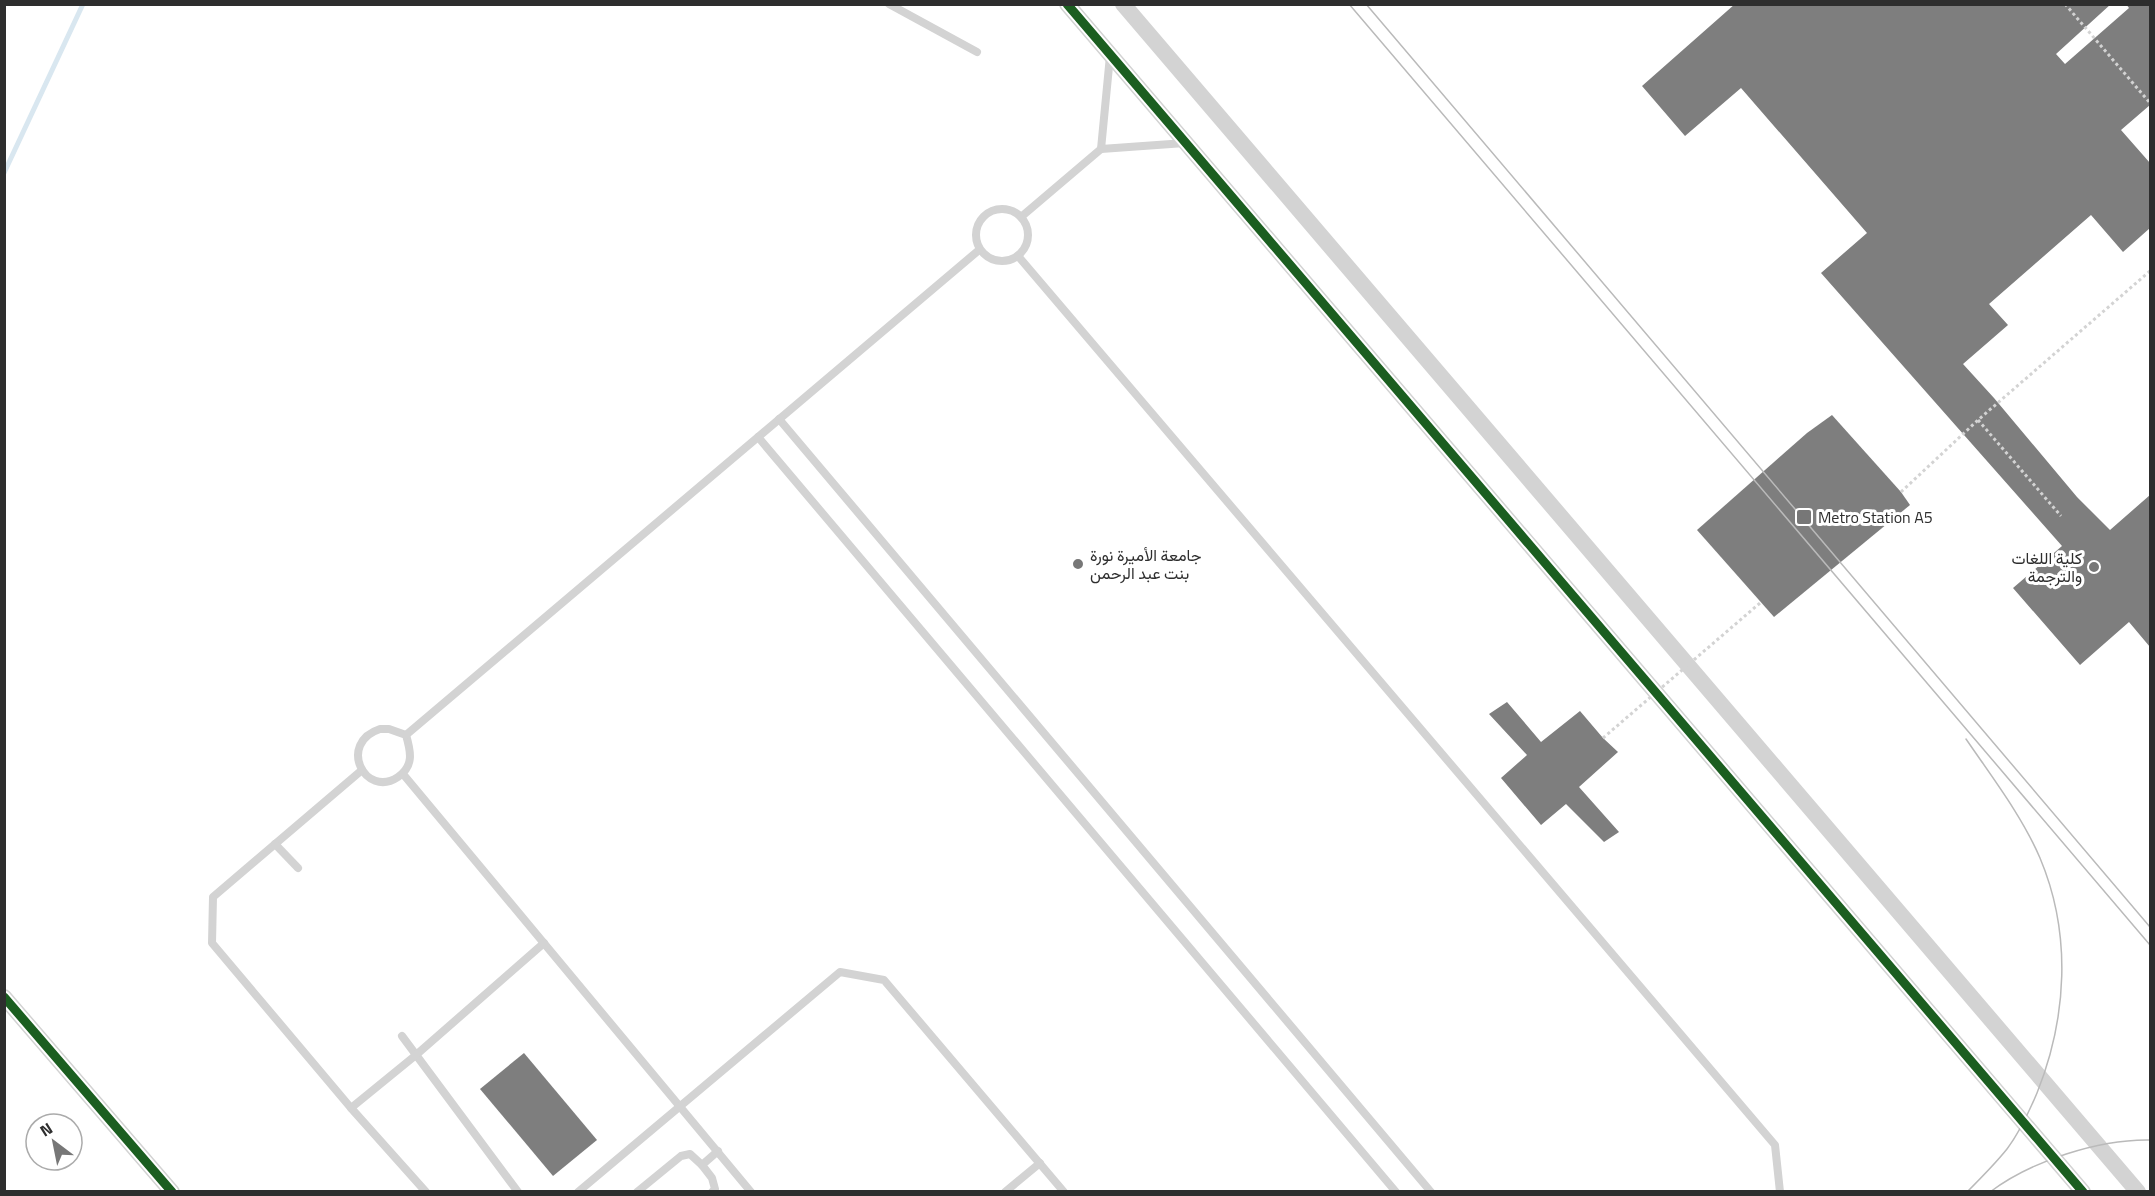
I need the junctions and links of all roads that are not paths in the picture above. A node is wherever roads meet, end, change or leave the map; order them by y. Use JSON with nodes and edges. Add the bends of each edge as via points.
{"nodes":[{"id":1,"x":889,"y":4,"type":"edge"},
{"id":2,"x":1066,"y":4,"type":"edge"},
{"id":3,"x":1123,"y":4,"type":"edge"},
{"id":4,"x":976,"y":52,"type":"dead end"},
{"id":5,"x":1110,"y":56,"type":"junction"},
{"id":6,"x":1185,"y":143,"type":"junction"},
{"id":7,"x":1101,"y":149,"type":"junction"},
{"id":8,"x":1021,"y":217,"type":"junction"},
{"id":9,"x":979,"y":250,"type":"junction"},
{"id":10,"x":1018,"y":256,"type":"junction"},
{"id":11,"x":779,"y":419,"type":"junction"},
{"id":12,"x":758,"y":437,"type":"junction"},
{"id":13,"x":406,"y":735,"type":"junction"},
{"id":14,"x":362,"y":770,"type":"junction"},
{"id":15,"x":403,"y":774,"type":"junction"},
{"id":16,"x":275,"y":844,"type":"junction"},
{"id":17,"x":298,"y":868,"type":"dead end"},
{"id":18,"x":544,"y":943,"type":"junction"},
{"id":19,"x":4,"y":997,"type":"edge"},
{"id":20,"x":402,"y":1036,"type":"dead end"},
{"id":21,"x":417,"y":1055,"type":"junction"},
{"id":22,"x":680,"y":1106,"type":"junction"},
{"id":23,"x":351,"y":1108,"type":"junction"},
{"id":24,"x":718,"y":1151,"type":"junction"},
{"id":25,"x":1040,"y":1163,"type":"junction"},
{"id":26,"x":702,"y":1165,"type":"junction"},
{"id":27,"x":163,"y":1189,"type":"edge"},
{"id":28,"x":426,"y":1191,"type":"edge"},
{"id":29,"x":518,"y":1191,"type":"edge"},
{"id":30,"x":578,"y":1191,"type":"edge"},
{"id":31,"x":637,"y":1191,"type":"edge"},
{"id":32,"x":712,"y":1191,"type":"edge"},
{"id":33,"x":751,"y":1191,"type":"edge"},
{"id":34,"x":1005,"y":1191,"type":"edge"},
{"id":35,"x":1064,"y":1191,"type":"edge"},
{"id":36,"x":1396,"y":1191,"type":"edge"},
{"id":37,"x":1431,"y":1191,"type":"edge"},
{"id":38,"x":1780,"y":1191,"type":"edge"},
{"id":39,"x":2083,"y":1191,"type":"edge"},
{"id":40,"x":2138,"y":1191,"type":"edge"}],
"edges":[{"from":1,"to":4,"type":"lane"},
{"from":2,"to":5,"type":"street"},
{"from":3,"to":40,"type":"street"},
{"from":5,"to":6,"type":"street"},
{"from":5,"to":7,"type":"lane"},
{"from":6,"to":7,"type":"lane"},
{"from":6,"to":39,"type":"street"},
{"from":7,"to":8,"type":"lane"},
{"from":8,"to":9,"type":"lane","via":[[1006,209],[982,217],[975,233]]},
{"from":8,"to":10,"type":"lane","via":[[1028,233],[1024,250]]},
{"from":9,"to":10,"type":"lane","via":[[1002,262]]},
{"from":9,"to":11,"type":"lane"},
{"from":10,"to":38,"type":"lane","via":[[1775,1145]]},
{"from":11,"to":12,"type":"lane"},
{"from":11,"to":37,"type":"lane"},
{"from":12,"to":13,"type":"lane"},
{"from":12,"to":36,"type":"lane"},
{"from":13,"to":14,"type":"lane","via":[[388,729],[364,737],[357,753]]},
{"from":13,"to":15,"type":"lane","via":[[411,753]]},
{"from":14,"to":15,"type":"lane","via":[[384,782]]},
{"from":14,"to":16,"type":"lane"},
{"from":15,"to":18,"type":"lane"},
{"from":16,"to":17,"type":"lane"},
{"from":16,"to":23,"type":"lane","via":[[213,897],[212,943]]},
{"from":18,"to":21,"type":"lane"},
{"from":18,"to":22,"type":"lane"},
{"from":19,"to":27,"type":"street"},
{"from":20,"to":21,"type":"lane"},
{"from":21,"to":23,"type":"lane"},
{"from":21,"to":29,"type":"lane"},
{"from":22,"to":24,"type":"lane"},
{"from":22,"to":25,"type":"lane","via":[[840,972],[884,980]]},
{"from":22,"to":30,"type":"lane"},
{"from":23,"to":28,"type":"lane"},
{"from":24,"to":26,"type":"lane"},
{"from":24,"to":33,"type":"lane"},
{"from":25,"to":34,"type":"lane"},
{"from":25,"to":35,"type":"lane"},
{"from":26,"to":31,"type":"lane","via":[[690,1154],[681,1156]]},
{"from":26,"to":32,"type":"lane","via":[[715,1184]]}]}
